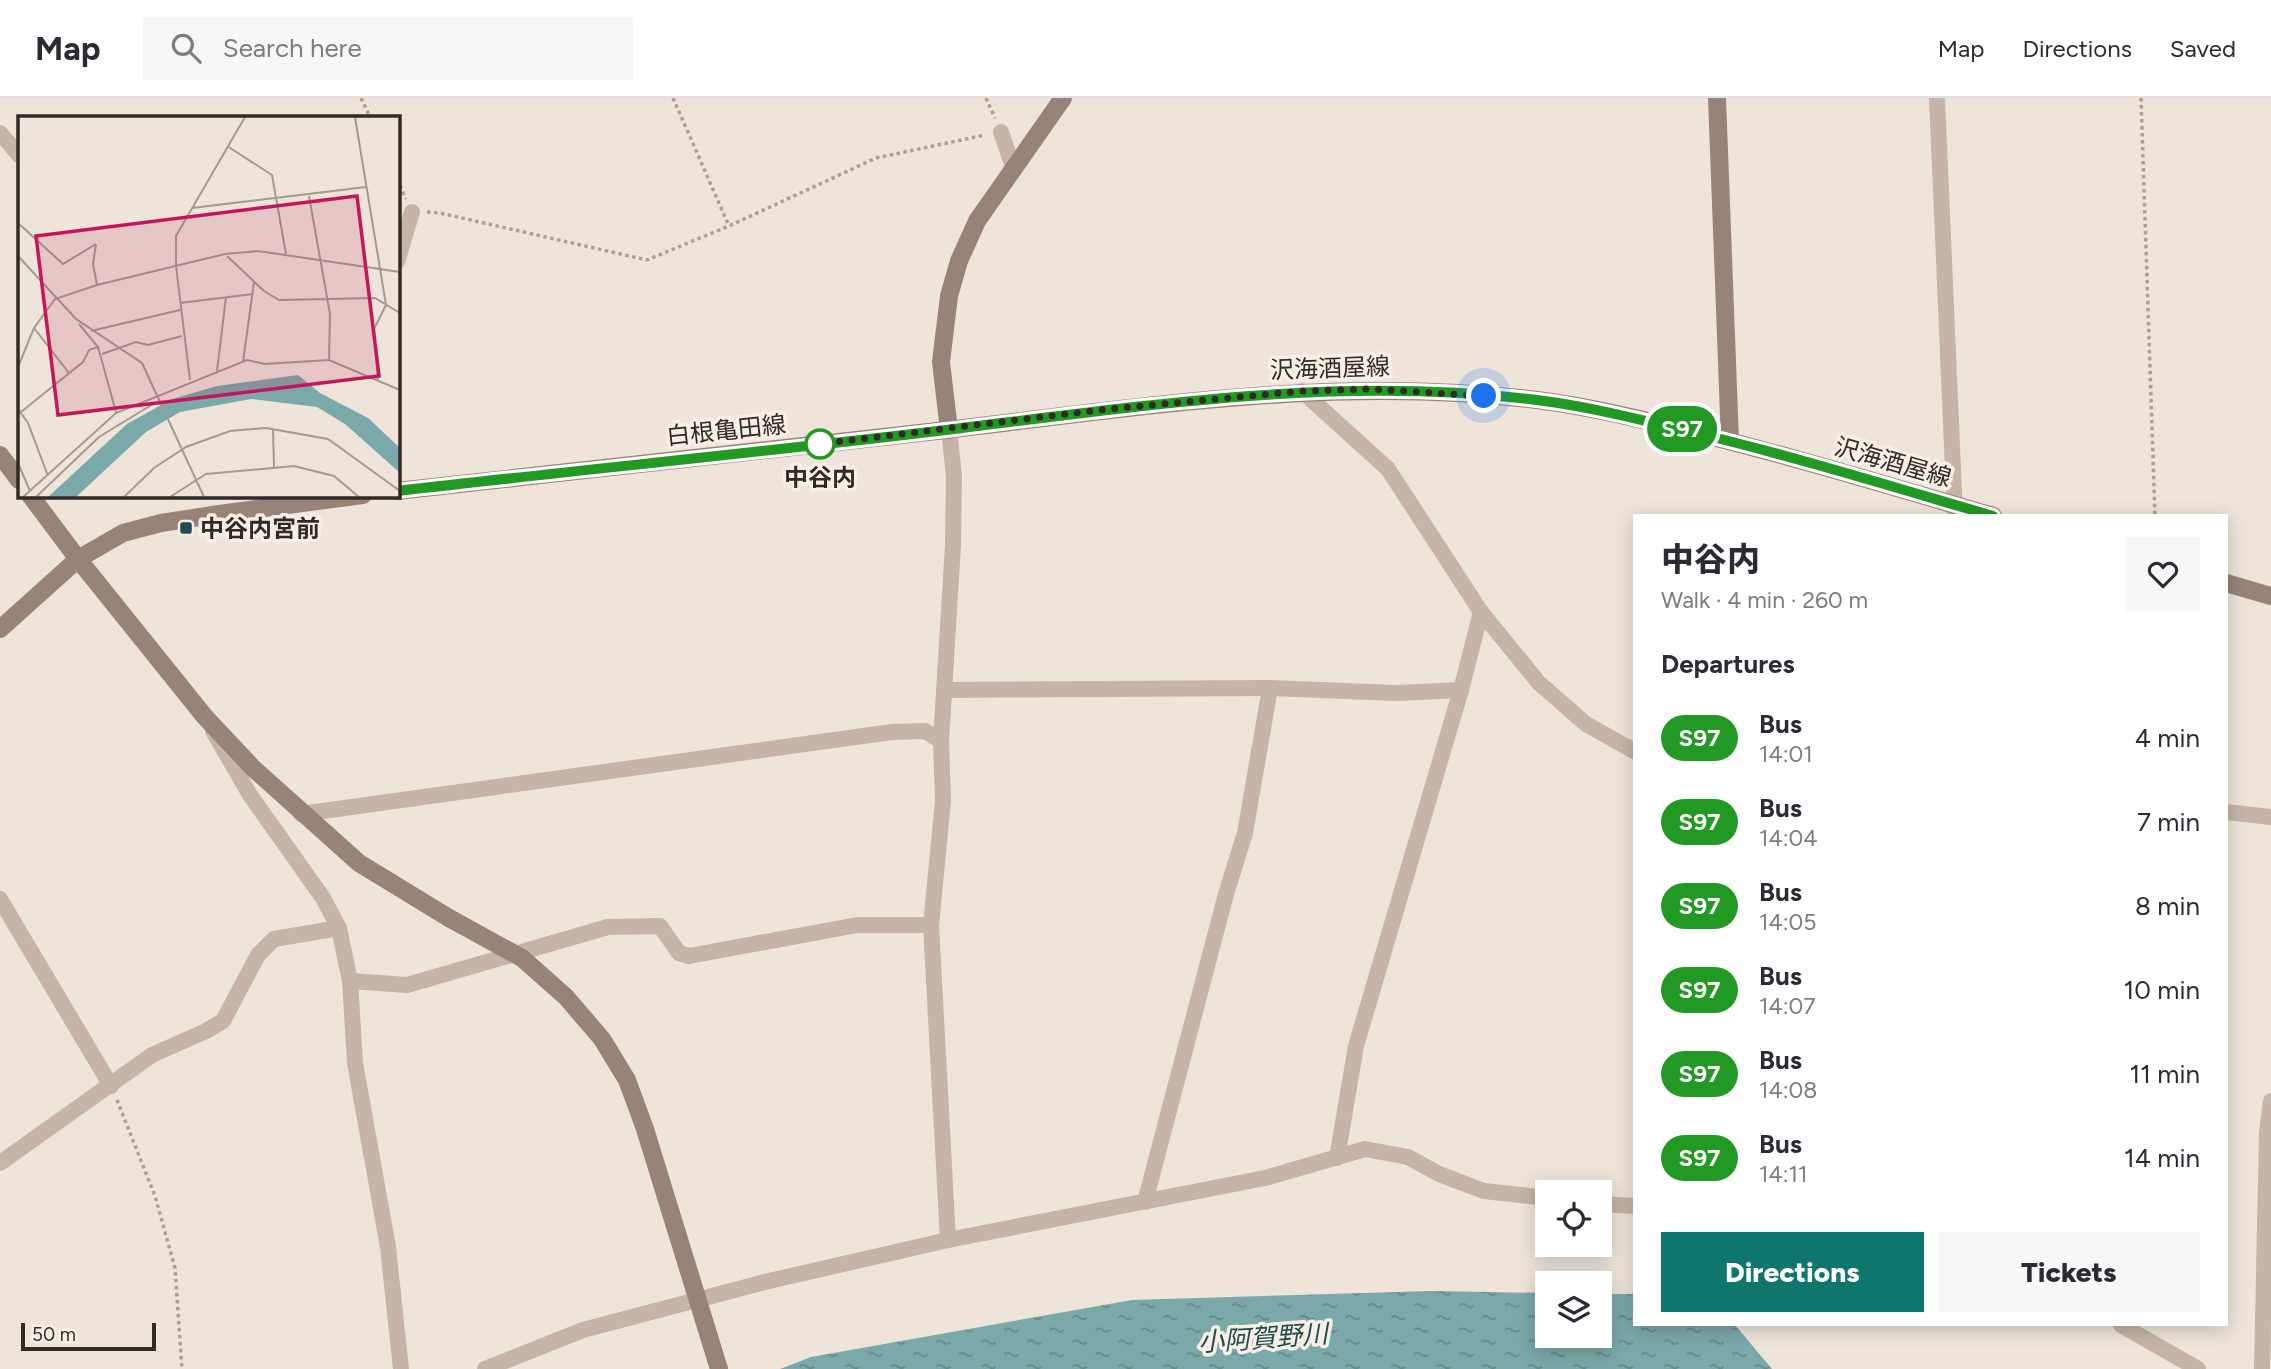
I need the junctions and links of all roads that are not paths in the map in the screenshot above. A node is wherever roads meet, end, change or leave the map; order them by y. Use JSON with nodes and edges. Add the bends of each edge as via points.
{"nodes":[{"id":1,"x":1063,"y":98,"type":"edge"},
{"id":2,"x":1717,"y":98,"type":"edge"},
{"id":3,"x":1937,"y":98,"type":"edge"},
{"id":4,"x":1001,"y":132,"type":"road end"},
{"id":5,"x":0,"y":133,"type":"edge"},
{"id":6,"x":18,"y":154,"type":"edge"},
{"id":7,"x":1013,"y":167,"type":"junction"},
{"id":8,"x":405,"y":215,"type":"edge"},
{"id":9,"x":399,"y":250,"type":"edge"},
{"id":10,"x":1303,"y":391,"type":"junction"},
{"id":11,"x":949,"y":429,"type":"junction"},
{"id":12,"x":1730,"y":441,"type":"junction"},
{"id":13,"x":0,"y":454,"type":"edge"},
{"id":14,"x":18,"y":480,"type":"edge"},
{"id":15,"x":399,"y":491,"type":"edge"},
{"id":16,"x":32,"y":497,"type":"edge"},
{"id":17,"x":349,"y":497,"type":"edge"},
{"id":18,"x":1954,"y":511,"type":"edge"},
{"id":19,"x":1977,"y":514,"type":"edge"},
{"id":20,"x":78,"y":559,"type":"junction"},
{"id":21,"x":2228,"y":584,"type":"edge"},
{"id":22,"x":2271,"y":596,"type":"edge"},
{"id":23,"x":1481,"y":612,"type":"junction"},
{"id":24,"x":0,"y":629,"type":"edge"},
{"id":25,"x":1270,"y":688,"type":"junction"},
{"id":26,"x":944,"y":690,"type":"junction"},
{"id":27,"x":1461,"y":690,"type":"junction"},
{"id":28,"x":205,"y":717,"type":"junction"},
{"id":29,"x":941,"y":741,"type":"junction"},
{"id":30,"x":1633,"y":750,"type":"edge"},
{"id":31,"x":2228,"y":812,"type":"edge"},
{"id":32,"x":301,"y":814,"type":"junction"},
{"id":33,"x":2271,"y":817,"type":"edge"},
{"id":34,"x":0,"y":899,"type":"edge"},
{"id":35,"x":931,"y":925,"type":"junction"},
{"id":36,"x":338,"y":928,"type":"junction"},
{"id":37,"x":350,"y":981,"type":"junction"},
{"id":38,"x":111,"y":1086,"type":"junction"},
{"id":39,"x":2271,"y":1101,"type":"edge"},
{"id":40,"x":1336,"y":1158,"type":"junction"},
{"id":41,"x":0,"y":1163,"type":"edge"},
{"id":42,"x":1535,"y":1197,"type":"edge"},
{"id":43,"x":1145,"y":1202,"type":"junction"},
{"id":44,"x":1612,"y":1205,"type":"edge"},
{"id":45,"x":1633,"y":1206,"type":"edge"},
{"id":46,"x":948,"y":1240,"type":"junction"},
{"id":47,"x":2123,"y":1326,"type":"edge"},
{"id":48,"x":401,"y":1369,"type":"edge"},
{"id":49,"x":485,"y":1369,"type":"edge"},
{"id":50,"x":719,"y":1369,"type":"edge"},
{"id":51,"x":2198,"y":1369,"type":"edge"},
{"id":52,"x":2262,"y":1369,"type":"edge"}],
"edges":[{"from":1,"to":7,"type":"main road"},
{"from":2,"to":12,"type":"main road"},
{"from":3,"to":18,"type":"street"},
{"from":4,"to":7,"type":"street"},
{"from":5,"to":6,"type":"street"},
{"from":7,"to":11,"type":"main road","via":[[976,221],[949,296],[941,362]]},
{"from":8,"to":9,"type":"street"},
{"from":10,"to":11,"type":"main road","name":"沢海酒屋線"},
{"from":10,"to":12,"type":"main road","name":"沢海酒屋線","via":[[1370,389],[1536,399]]},
{"from":10,"to":23,"type":"street","via":[[1388,469]]},
{"from":11,"to":15,"type":"main road","name":"白根亀田線"},
{"from":11,"to":26,"type":"street","via":[[954,490]]},
{"from":12,"to":18,"type":"main road","name":"沢海酒屋線"},
{"from":13,"to":14,"type":"main road"},
{"from":16,"to":20,"type":"main road"},
{"from":17,"to":20,"type":"main road","via":[[161,523],[123,533]]},
{"from":18,"to":19,"type":"main road","name":"沢海酒屋線"},
{"from":20,"to":24,"type":"main road"},
{"from":20,"to":28,"type":"main road"},
{"from":21,"to":22,"type":"main road"},
{"from":23,"to":27,"type":"street"},
{"from":23,"to":30,"type":"street","via":[[1539,683],[1587,724]]},
{"from":25,"to":26,"type":"street"},
{"from":25,"to":27,"type":"street","via":[[1396,693]]},
{"from":25,"to":43,"type":"street","via":[[1245,832]]},
{"from":26,"to":29,"type":"street"},
{"from":27,"to":40,"type":"street","via":[[1356,1046]]},
{"from":28,"to":32,"type":"main road"},
{"from":28,"to":36,"type":"street","via":[[250,795],[323,898]]},
{"from":29,"to":32,"type":"street","via":[[925,731],[892,732]]},
{"from":29,"to":35,"type":"street","via":[[943,801]]},
{"from":31,"to":33,"type":"street"},
{"from":32,"to":50,"type":"main road","bridge":true,"via":[[359,863],[522,958],[566,997],[602,1039],[627,1080],[645,1129]]},
{"from":34,"to":38,"type":"street"},
{"from":35,"to":37,"type":"street","via":[[858,925],[689,956],[679,953],[660,926],[608,927],[407,985]]},
{"from":35,"to":46,"type":"street"},
{"from":36,"to":37,"type":"street"},
{"from":36,"to":38,"type":"street","via":[[274,939],[258,955],[223,1021],[152,1055]]},
{"from":37,"to":48,"type":"street","via":[[355,1063],[388,1247]]},
{"from":38,"to":41,"type":"street"},
{"from":39,"to":52,"type":"street"},
{"from":40,"to":42,"type":"street","via":[[1365,1150],[1408,1157],[1484,1191]]},
{"from":40,"to":43,"type":"street","via":[[1265,1178]]},
{"from":43,"to":46,"type":"street"},
{"from":44,"to":45,"type":"street"},
{"from":46,"to":49,"type":"street","via":[[583,1330]]},
{"from":47,"to":51,"type":"street"}]}
